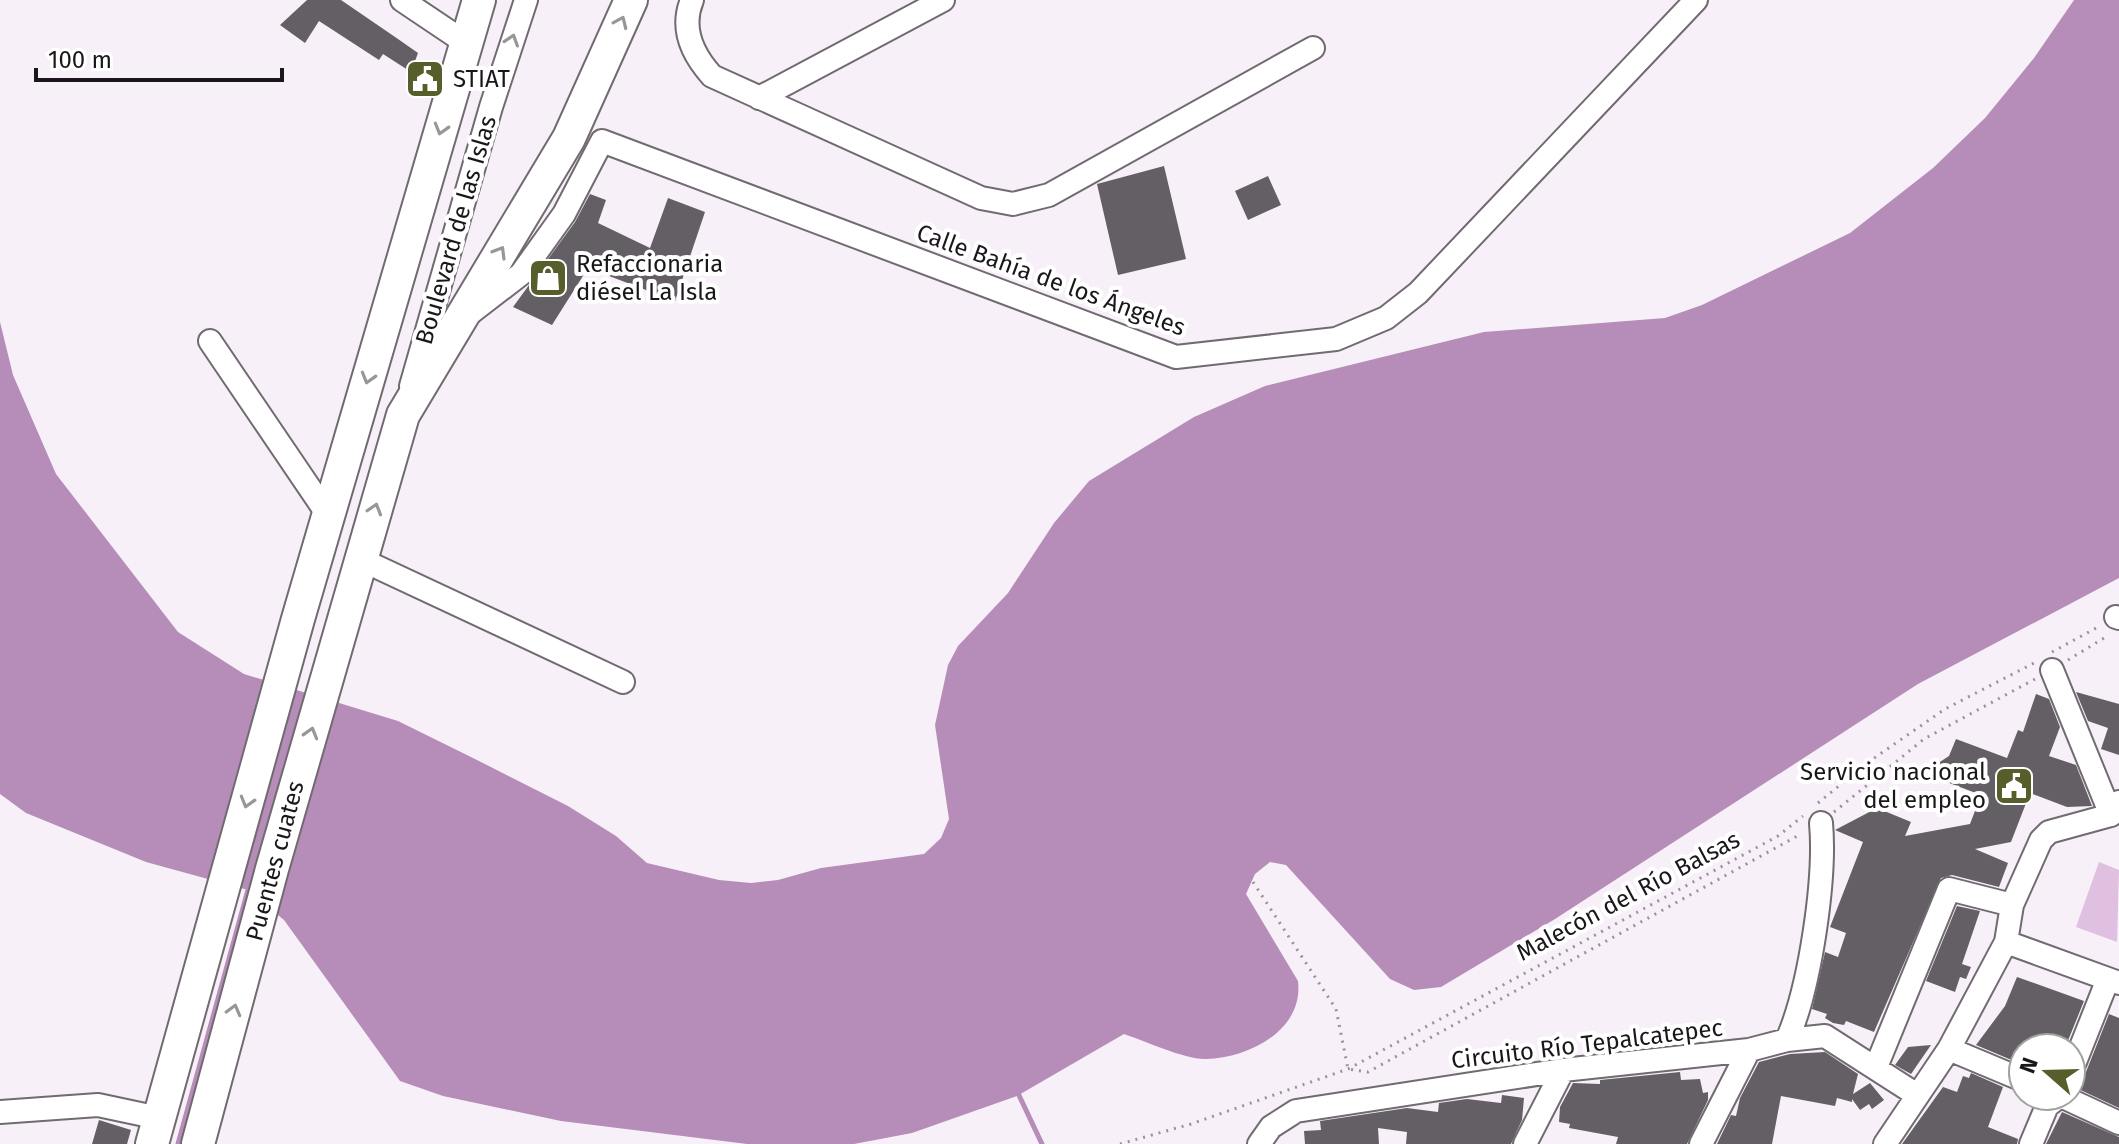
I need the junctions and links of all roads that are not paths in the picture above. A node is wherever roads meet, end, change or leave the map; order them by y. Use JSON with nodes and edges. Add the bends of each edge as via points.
{"nodes":[{"id":1,"x":402,"y":0,"type":"edge"},
{"id":2,"x":479,"y":0,"type":"edge"},
{"id":3,"x":526,"y":0,"type":"edge"},
{"id":4,"x":631,"y":0,"type":"edge"},
{"id":5,"x":692,"y":0,"type":"edge"},
{"id":6,"x":943,"y":0,"type":"edge"},
{"id":7,"x":1696,"y":0,"type":"edge"},
{"id":8,"x":466,"y":43,"type":"junction"},
{"id":9,"x":1313,"y":48,"type":"dead end"},
{"id":10,"x":759,"y":98,"type":"junction"},
{"id":11,"x":457,"y":323,"type":"junction"},
{"id":12,"x":210,"y":341,"type":"dead end"},
{"id":13,"x":403,"y":415,"type":"junction"},
{"id":14,"x":328,"y":515,"type":"junction"},
{"id":15,"x":360,"y":559,"type":"junction"},
{"id":16,"x":2047,"y":661,"type":"road end"},
{"id":17,"x":623,"y":682,"type":"dead end"},
{"id":18,"x":2115,"y":808,"type":"edge"},
{"id":19,"x":1821,"y":823,"type":"road end"},
{"id":20,"x":2012,"y":905,"type":"junction"},
{"id":21,"x":2006,"y":942,"type":"junction"},
{"id":22,"x":2113,"y":981,"type":"edge"},
{"id":23,"x":2087,"y":1037,"type":"edge"},
{"id":24,"x":1787,"y":1040,"type":"junction"},
{"id":25,"x":1949,"y":1049,"type":"junction"},
{"id":26,"x":1749,"y":1050,"type":"junction"},
{"id":27,"x":1876,"y":1067,"type":"junction"},
{"id":28,"x":1563,"y":1070,"type":"junction"},
{"id":29,"x":2007,"y":1073,"type":"edge"},
{"id":30,"x":1917,"y":1095,"type":"junction"},
{"id":31,"x":2087,"y":1108,"type":"edge"},
{"id":32,"x":0,"y":1112,"type":"edge"},
{"id":33,"x":2044,"y":1112,"type":"edge"},
{"id":34,"x":2119,"y":1123,"type":"edge"},
{"id":35,"x":155,"y":1131,"type":"edge"},
{"id":36,"x":198,"y":1144,"type":"edge"},
{"id":37,"x":1259,"y":1144,"type":"edge"},
{"id":38,"x":1525,"y":1144,"type":"edge"},
{"id":39,"x":1701,"y":1144,"type":"edge"},
{"id":40,"x":1885,"y":1144,"type":"edge"},
{"id":41,"x":2031,"y":1144,"type":"edge"}],
"edges":[{"from":1,"to":8,"type":"street"},
{"from":2,"to":8,"type":"highway","name":"Puentes cuates"},
{"from":13,"to":3,"type":"street","name":"Boulevard de las Islas","one_way":true},
{"from":11,"to":4,"type":"highway","name":"Puentes cuates","one_way":true,"via":[[569,138]]},
{"from":5,"to":10,"type":"street","via":[[688,33],[695,57],[712,76]]},
{"from":6,"to":10,"type":"street"},
{"from":7,"to":11,"type":"street","name":"Calle Bahía de los Ángeles","via":[[1418,293],[1386,318],[1336,339],[1176,357],[602,141],[564,214],[521,274]]},
{"from":8,"to":14,"type":"highway","name":"Puentes cuates","one_way":true},
{"from":9,"to":10,"type":"street","via":[[1049,195],[1013,204],[981,198]]},
{"from":11,"to":13,"type":"highway","name":"Puentes cuates"},
{"from":12,"to":14,"type":"street"},
{"from":15,"to":13,"type":"highway","name":"Puentes cuates","one_way":true},
{"from":14,"to":35,"type":"highway","name":"Puentes cuates","one_way":true},
{"from":15,"to":17,"type":"street"},
{"from":36,"to":15,"type":"highway","name":"Puentes cuates","one_way":true},
{"from":16,"to":18,"type":"street"},
{"from":18,"to":20,"type":"street","via":[[2049,832]]},
{"from":19,"to":24,"type":"street","via":[[1824,862],[1798,1014]]},
{"from":20,"to":21,"type":"street"},
{"from":20,"to":27,"type":"street","via":[[1949,889]]},
{"from":21,"to":22,"type":"street"},
{"from":21,"to":25,"type":"street"},
{"from":22,"to":23,"type":"street"},
{"from":24,"to":26,"type":"street","name":"Circuito Río Tepalcatepec"},
{"from":24,"to":27,"type":"street","name":"Circuito Río Tepalcatepec","via":[[1825,1036]]},
{"from":25,"to":29,"type":"street"},
{"from":25,"to":30,"type":"street"},
{"from":26,"to":28,"type":"street","name":"Circuito Río Tepalcatepec"},
{"from":26,"to":39,"type":"street"},
{"from":27,"to":30,"type":"street","name":"Circuito Río Tepalcatepec"},
{"from":28,"to":37,"type":"street","name":"Circuito Río Tepalcatepec","via":[[1296,1111],[1271,1127]]},
{"from":28,"to":38,"type":"street"},
{"from":30,"to":40,"type":"street"},
{"from":31,"to":34,"type":"street"},
{"from":32,"to":35,"type":"street","via":[[98,1105]]},
{"from":33,"to":41,"type":"street"}]}
